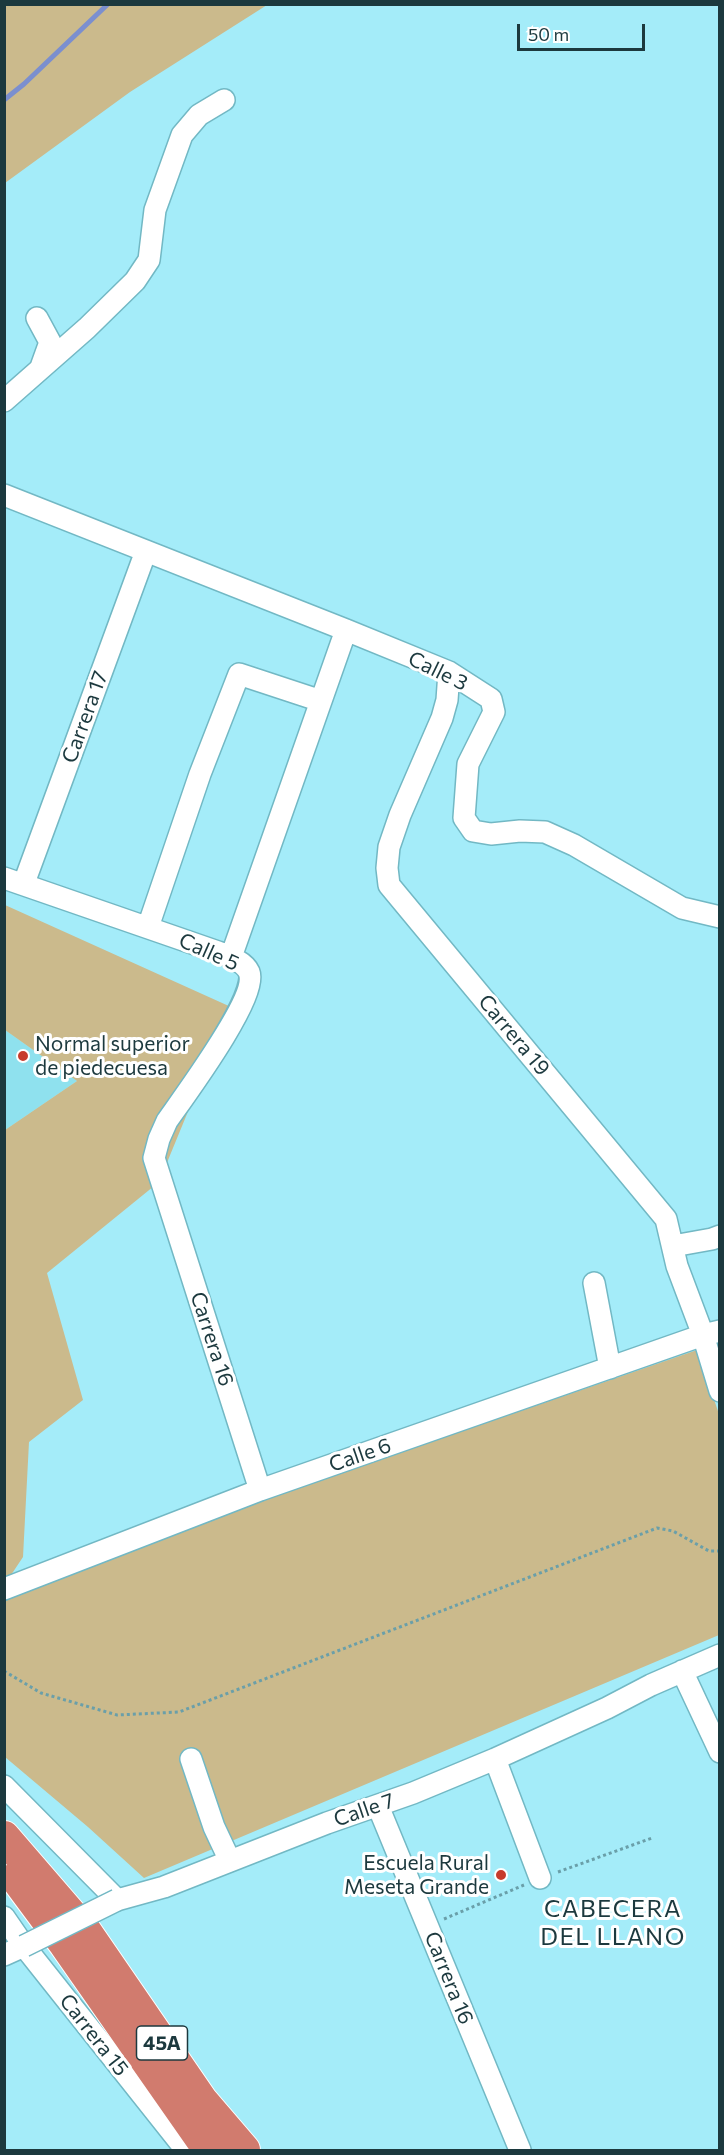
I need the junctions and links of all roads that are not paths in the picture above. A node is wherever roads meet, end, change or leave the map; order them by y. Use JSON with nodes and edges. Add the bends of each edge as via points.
{"nodes":[{"id":1,"x":224,"y":100,"type":"dead end"},
{"id":2,"x":37,"y":318,"type":"dead end"},
{"id":3,"x":40,"y":371,"type":"junction"},
{"id":4,"x":4,"y":401,"type":"edge"},
{"id":5,"x":4,"y":495,"type":"edge"},
{"id":6,"x":146,"y":551,"type":"junction"},
{"id":7,"x":346,"y":630,"type":"junction"},
{"id":8,"x":449,"y":672,"type":"junction"},
{"id":9,"x":321,"y":701,"type":"junction"},
{"id":10,"x":14,"y":880,"type":"edge"},
{"id":11,"x":720,"y":917,"type":"edge"},
{"id":12,"x":148,"y":927,"type":"junction"},
{"id":13,"x":231,"y":957,"type":"junction"},
{"id":14,"x":163,"y":1188,"type":"joint"},
{"id":15,"x":720,"y":1236,"type":"edge"},
{"id":16,"x":673,"y":1246,"type":"junction"},
{"id":17,"x":594,"y":1283,"type":"dead end"},
{"id":18,"x":711,"y":1333,"type":"edge"},
{"id":19,"x":610,"y":1368,"type":"junction"},
{"id":20,"x":720,"y":1391,"type":"edge"},
{"id":21,"x":260,"y":1490,"type":"junction"},
{"id":22,"x":4,"y":1589,"type":"edge"},
{"id":23,"x":720,"y":1655,"type":"edge"},
{"id":24,"x":682,"y":1671,"type":"junction"},
{"id":25,"x":720,"y":1752,"type":"edge"},
{"id":26,"x":191,"y":1759,"type":"dead end"},
{"id":27,"x":495,"y":1759,"type":"junction"},
{"id":28,"x":4,"y":1786,"type":"edge"},
{"id":29,"x":378,"y":1806,"type":"junction"},
{"id":30,"x":4,"y":1837,"type":"edge"},
{"id":31,"x":230,"y":1861,"type":"junction"},
{"id":32,"x":4,"y":1862,"type":"edge"},
{"id":33,"x":540,"y":1878,"type":"dead end"},
{"id":34,"x":117,"y":1900,"type":"junction"},
{"id":35,"x":4,"y":1917,"type":"edge"},
{"id":36,"x":24,"y":1946,"type":"junction"},
{"id":37,"x":4,"y":1955,"type":"edge"},
{"id":38,"x":175,"y":2148,"type":"edge"},
{"id":39,"x":209,"y":2151,"type":"edge"},
{"id":40,"x":244,"y":2151,"type":"edge"},
{"id":41,"x":520,"y":2151,"type":"edge"}],
"edges":[{"from":1,"to":3,"type":"street","via":[[198,115],[182,135],[155,210],[148,260],[135,281]]},
{"from":2,"to":3,"type":"street","via":[[50,342]]},
{"from":3,"to":4,"type":"street"},
{"from":5,"to":6,"type":"street","name":"Calle 3"},
{"from":6,"to":7,"type":"street","name":"Calle 3"},
{"from":6,"to":10,"type":"street","name":"Carrera 17"},
{"from":7,"to":8,"type":"street","name":"Calle 3"},
{"from":7,"to":9,"type":"street"},
{"from":8,"to":11,"type":"street","name":"Calle 3","via":[[491,699],[494,712],[468,764],[464,818],[473,831],[545,832],[682,908]]},
{"from":8,"to":16,"type":"street","name":"Carrera 19","via":[[442,718],[389,847],[389,885],[666,1220]]},
{"from":9,"to":12,"type":"street","via":[[239,674]]},
{"from":9,"to":13,"type":"street"},
{"from":10,"to":12,"type":"street","name":"Calle 5"},
{"from":12,"to":13,"type":"street","name":"Calle 5"},
{"from":13,"to":14,"type":"street","name":"Calle 5","via":[[249,970],[248,992],[159,1139],[154,1158]]},
{"from":14,"to":21,"type":"street","name":"Carrera 16"},
{"from":15,"to":16,"type":"street"},
{"from":16,"to":18,"type":"street","name":"Carrera 19","via":[[677,1266]]},
{"from":17,"to":19,"type":"street"},
{"from":18,"to":19,"type":"street","name":"Calle 6"},
{"from":18,"to":20,"type":"street","name":"Carrera 19"},
{"from":19,"to":21,"type":"street","name":"Calle 6"},
{"from":21,"to":22,"type":"street","name":"Calle 6"},
{"from":23,"to":24,"type":"street","name":"Calle 7"},
{"from":24,"to":25,"type":"street"},
{"from":24,"to":27,"type":"street","name":"Calle 7"},
{"from":26,"to":31,"type":"street"},
{"from":27,"to":29,"type":"street","name":"Calle 7"},
{"from":27,"to":33,"type":"street"},
{"from":28,"to":34,"type":"street"},
{"from":29,"to":31,"type":"street","name":"Calle 7"},
{"from":29,"to":41,"type":"street","name":"Carrera 16"},
{"from":30,"to":40,"type":"highway","number":"45A","via":[[86,1932],[202,2100]]},
{"from":31,"to":34,"type":"street","name":"Calle 7","via":[[164,1887]]},
{"from":32,"to":39,"type":"highway","number":"45A"},
{"from":34,"to":36,"type":"street","name":"Calle 7","bridge":true},
{"from":35,"to":36,"type":"street","name":"Carrera 15"},
{"from":36,"to":37,"type":"street","name":"Calle 7"},
{"from":36,"to":38,"type":"street","name":"Carrera 15"}]}
